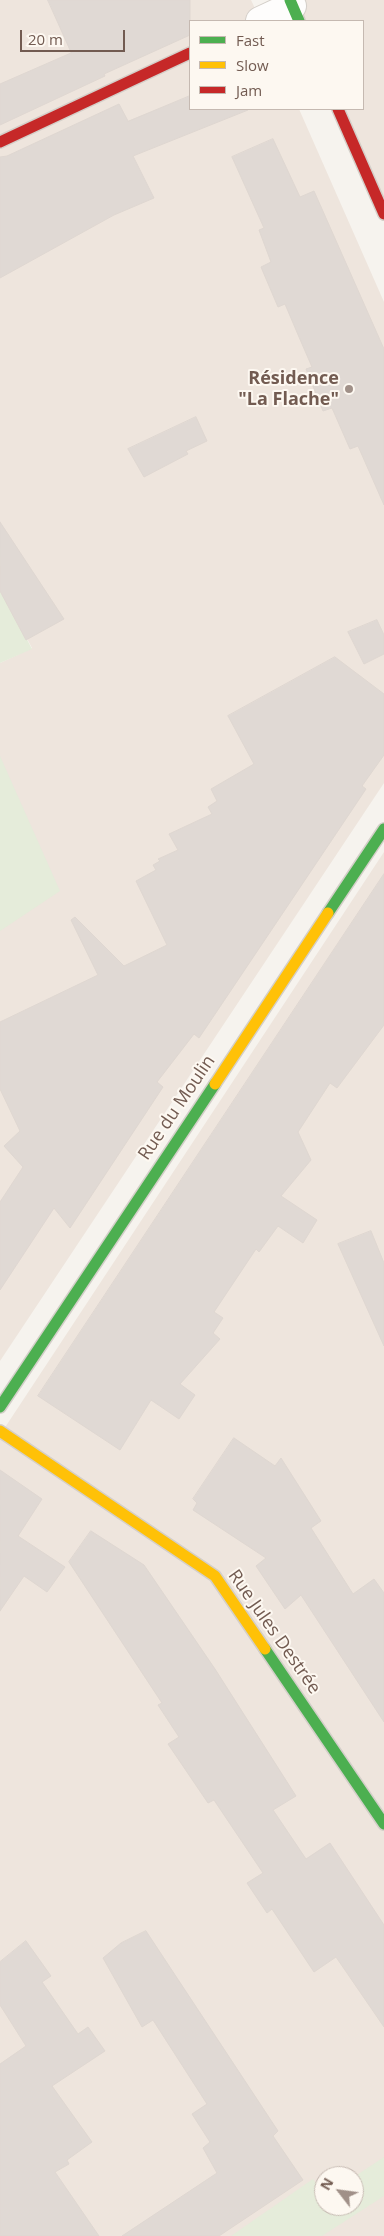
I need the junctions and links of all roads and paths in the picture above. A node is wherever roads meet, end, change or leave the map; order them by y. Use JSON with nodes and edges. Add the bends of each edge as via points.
{"nodes":[{"id":1,"x":294,"y":9,"type":"edge"},
{"id":2,"x":263,"y":20,"type":"edge"},
{"id":3,"x":189,"y":53,"type":"edge"},
{"id":4,"x":338,"y":110,"type":"edge"},
{"id":5,"x":0,"y":142,"type":"edge"},
{"id":6,"x":381,"y":197,"type":"edge"},
{"id":7,"x":384,"y":829,"type":"edge"},
{"id":8,"x":0,"y":1407,"type":"edge"},
{"id":9,"x":0,"y":1430,"type":"edge"},
{"id":10,"x":384,"y":1824,"type":"edge"}],
"edges":[{"from":1,"to":2,"type":"street"},
{"from":3,"to":5,"type":"street"},
{"from":4,"to":6,"type":"street"},
{"from":7,"to":8,"type":"street","name":"Rue du Moulin"},
{"from":9,"to":10,"type":"street","name":"Rue Jules Destrée","via":[[216,1576]]}]}
